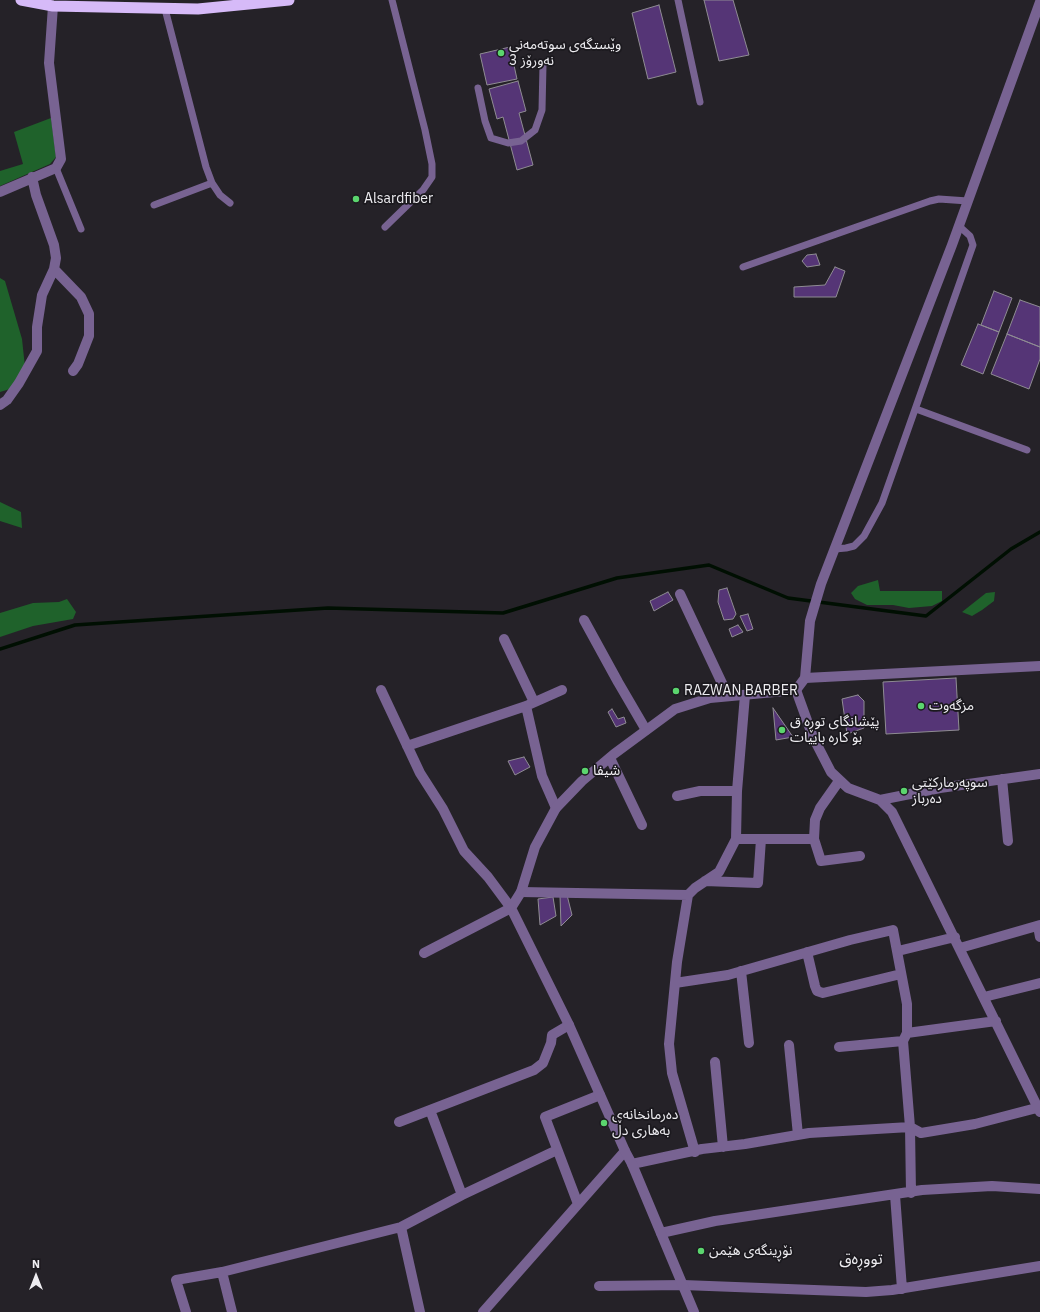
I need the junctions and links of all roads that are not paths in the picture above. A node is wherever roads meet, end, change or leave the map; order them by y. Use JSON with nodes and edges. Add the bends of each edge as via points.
{"nodes":[{"id":1,"x":21,"y":0,"type":"edge"},
{"id":2,"x":289,"y":0,"type":"edge"},
{"id":3,"x":392,"y":0,"type":"edge"},
{"id":4,"x":678,"y":0,"type":"edge"},
{"id":5,"x":1040,"y":2,"type":"edge"},
{"id":6,"x":53,"y":6,"type":"junction"},
{"id":7,"x":165,"y":9,"type":"junction"},
{"id":8,"x":542,"y":65,"type":"dead end"},
{"id":9,"x":478,"y":88,"type":"dead end"},
{"id":10,"x":700,"y":102,"type":"dead end"},
{"id":11,"x":56,"y":168,"type":"junction"},
{"id":12,"x":32,"y":177,"type":"junction"},
{"id":13,"x":212,"y":183,"type":"junction"},
{"id":14,"x":0,"y":192,"type":"edge"},
{"id":15,"x":968,"y":201,"type":"junction"},
{"id":16,"x":230,"y":203,"type":"dead end"},
{"id":17,"x":154,"y":204,"type":"dead end"},
{"id":18,"x":959,"y":226,"type":"junction"},
{"id":19,"x":385,"y":227,"type":"dead end"},
{"id":20,"x":81,"y":229,"type":"dead end"},
{"id":21,"x":743,"y":267,"type":"dead end"},
{"id":22,"x":54,"y":269,"type":"junction"},
{"id":23,"x":73,"y":371,"type":"dead end"},
{"id":24,"x":0,"y":405,"type":"edge"},
{"id":25,"x":916,"y":409,"type":"junction"},
{"id":26,"x":1027,"y":450,"type":"dead end"},
{"id":27,"x":835,"y":549,"type":"junction"},
{"id":28,"x":680,"y":594,"type":"dead end"},
{"id":29,"x":584,"y":620,"type":"dead end"},
{"id":30,"x":504,"y":639,"type":"dead end"},
{"id":31,"x":1040,"y":666,"type":"edge"},
{"id":32,"x":805,"y":678,"type":"junction"},
{"id":33,"x":380,"y":690,"type":"dead end"},
{"id":34,"x":562,"y":690,"type":"dead end"},
{"id":35,"x":796,"y":690,"type":"junction"},
{"id":36,"x":744,"y":695,"type":"junction"},
{"id":37,"x":728,"y":696,"type":"junction"},
{"id":38,"x":530,"y":704,"type":"junction"},
{"id":39,"x":646,"y":730,"type":"junction"},
{"id":40,"x":407,"y":746,"type":"junction"},
{"id":41,"x":610,"y":758,"type":"junction"},
{"id":42,"x":1040,"y":774,"type":"edge"},
{"id":43,"x":1002,"y":779,"type":"junction"},
{"id":44,"x":839,"y":781,"type":"junction"},
{"id":45,"x":737,"y":791,"type":"junction"},
{"id":46,"x":677,"y":796,"type":"dead end"},
{"id":47,"x":880,"y":800,"type":"junction"},
{"id":48,"x":556,"y":808,"type":"junction"},
{"id":49,"x":642,"y":825,"type":"dead end"},
{"id":50,"x":736,"y":839,"type":"junction"},
{"id":51,"x":761,"y":839,"type":"junction"},
{"id":52,"x":814,"y":839,"type":"junction"},
{"id":53,"x":1008,"y":841,"type":"dead end"},
{"id":54,"x":860,"y":856,"type":"dead end"},
{"id":55,"x":705,"y":880,"type":"junction"},
{"id":56,"x":521,"y":892,"type":"junction"},
{"id":57,"x":688,"y":895,"type":"junction"},
{"id":58,"x":511,"y":908,"type":"junction"},
{"id":59,"x":1039,"y":925,"type":"edge"},
{"id":60,"x":955,"y":937,"type":"junction"},
{"id":61,"x":1040,"y":937,"type":"edge"},
{"id":62,"x":960,"y":948,"type":"junction"},
{"id":63,"x":898,"y":951,"type":"junction"},
{"id":64,"x":807,"y":952,"type":"junction"},
{"id":65,"x":424,"y":953,"type":"dead end"},
{"id":66,"x":741,"y":971,"type":"junction"},
{"id":67,"x":901,"y":974,"type":"junction"},
{"id":68,"x":1040,"y":982,"type":"edge"},
{"id":69,"x":675,"y":983,"type":"junction"},
{"id":70,"x":984,"y":997,"type":"junction"},
{"id":71,"x":996,"y":1021,"type":"junction"},
{"id":72,"x":568,"y":1025,"type":"junction"},
{"id":73,"x":905,"y":1037,"type":"junction"},
{"id":74,"x":749,"y":1043,"type":"dead end"},
{"id":75,"x":789,"y":1046,"type":"dead end"},
{"id":76,"x":839,"y":1047,"type":"dead end"},
{"id":77,"x":715,"y":1062,"type":"dead end"},
{"id":78,"x":600,"y":1095,"type":"junction"},
{"id":79,"x":1039,"y":1109,"type":"edge"},
{"id":80,"x":430,"y":1110,"type":"junction"},
{"id":81,"x":399,"y":1122,"type":"dead end"},
{"id":82,"x":910,"y":1127,"type":"junction"},
{"id":83,"x":798,"y":1135,"type":"junction"},
{"id":84,"x":723,"y":1147,"type":"junction"},
{"id":85,"x":557,"y":1150,"type":"junction"},
{"id":86,"x":625,"y":1151,"type":"junction"},
{"id":87,"x":695,"y":1152,"type":"junction"},
{"id":88,"x":632,"y":1164,"type":"junction"},
{"id":89,"x":1040,"y":1189,"type":"edge"},
{"id":90,"x":911,"y":1193,"type":"junction"},
{"id":91,"x":462,"y":1195,"type":"junction"},
{"id":92,"x":894,"y":1195,"type":"junction"},
{"id":93,"x":578,"y":1204,"type":"junction"},
{"id":94,"x":401,"y":1227,"type":"junction"},
{"id":95,"x":661,"y":1233,"type":"junction"},
{"id":96,"x":1040,"y":1266,"type":"edge"},
{"id":97,"x":222,"y":1272,"type":"junction"},
{"id":98,"x":683,"y":1285,"type":"junction"},
{"id":99,"x":599,"y":1286,"type":"dead end"},
{"id":100,"x":902,"y":1289,"type":"junction"},
{"id":101,"x":186,"y":1312,"type":"edge"},
{"id":102,"x":232,"y":1312,"type":"edge"},
{"id":103,"x":420,"y":1312,"type":"edge"},
{"id":104,"x":484,"y":1312,"type":"edge"},
{"id":105,"x":694,"y":1312,"type":"edge"}],
"edges":[{"from":1,"to":6,"type":"highway"},
{"from":2,"to":7,"type":"highway","via":[[198,10]]},
{"from":3,"to":19,"type":"lane","via":[[425,130],[432,177],[423,190]]},
{"from":4,"to":10,"type":"lane"},
{"from":5,"to":15,"type":"street"},
{"from":6,"to":7,"type":"highway"},
{"from":6,"to":11,"type":"street","via":[[50,63],[62,159]]},
{"from":7,"to":13,"type":"lane"},
{"from":8,"to":9,"type":"lane","via":[[542,110],[535,130],[521,141],[508,143],[491,138]]},
{"from":11,"to":12,"type":"street"},
{"from":11,"to":20,"type":"lane"},
{"from":12,"to":14,"type":"street"},
{"from":12,"to":22,"type":"street","via":[[54,245]]},
{"from":13,"to":16,"type":"lane","via":[[220,195]]},
{"from":13,"to":17,"type":"lane"},
{"from":15,"to":18,"type":"street"},
{"from":15,"to":21,"type":"lane","via":[[930,201]]},
{"from":18,"to":25,"type":"lane","via":[[970,236],[973,245]]},
{"from":18,"to":27,"type":"street"},
{"from":22,"to":23,"type":"street","via":[[81,297],[89,314],[89,336]]},
{"from":22,"to":24,"type":"street","via":[[42,295],[37,327],[37,352],[19,384]]},
{"from":25,"to":26,"type":"lane"},
{"from":25,"to":27,"type":"lane","via":[[882,503],[870,527],[854,546]]},
{"from":27,"to":32,"type":"street","via":[[810,621]]},
{"from":28,"to":37,"type":"street"},
{"from":29,"to":39,"type":"street"},
{"from":30,"to":38,"type":"street"},
{"from":31,"to":32,"type":"street"},
{"from":32,"to":35,"type":"street"},
{"from":33,"to":40,"type":"street"},
{"from":34,"to":38,"type":"street"},
{"from":35,"to":36,"type":"street"},
{"from":35,"to":44,"type":"street","via":[[813,737],[831,772]]},
{"from":36,"to":37,"type":"street"},
{"from":36,"to":45,"type":"street"},
{"from":37,"to":39,"type":"street","via":[[710,698],[675,709]]},
{"from":38,"to":40,"type":"street"},
{"from":38,"to":48,"type":"street","via":[[542,776]]},
{"from":39,"to":41,"type":"street"},
{"from":40,"to":58,"type":"street","via":[[464,851]]},
{"from":41,"to":48,"type":"street","via":[[582,781]]},
{"from":41,"to":49,"type":"street"},
{"from":42,"to":43,"type":"street"},
{"from":43,"to":47,"type":"street"},
{"from":43,"to":53,"type":"street"},
{"from":44,"to":47,"type":"street","via":[[848,788]]},
{"from":44,"to":52,"type":"street","via":[[820,808],[815,820]]},
{"from":45,"to":46,"type":"street","via":[[700,791]]},
{"from":45,"to":50,"type":"street"},
{"from":47,"to":60,"type":"street","via":[[892,812]]},
{"from":48,"to":56,"type":"street","via":[[535,847]]},
{"from":50,"to":51,"type":"street"},
{"from":50,"to":55,"type":"street","via":[[719,872]]},
{"from":51,"to":52,"type":"street"},
{"from":51,"to":55,"type":"street","via":[[758,883]]},
{"from":52,"to":54,"type":"street","via":[[821,861]]},
{"from":55,"to":57,"type":"street"},
{"from":56,"to":57,"type":"street"},
{"from":56,"to":58,"type":"street"},
{"from":57,"to":69,"type":"street"},
{"from":58,"to":65,"type":"street"},
{"from":58,"to":72,"type":"street"},
{"from":59,"to":61,"type":"street"},
{"from":59,"to":62,"type":"street"},
{"from":60,"to":62,"type":"street"},
{"from":60,"to":63,"type":"street"},
{"from":62,"to":70,"type":"street"},
{"from":63,"to":64,"type":"street","via":[[893,930]]},
{"from":63,"to":67,"type":"street"},
{"from":64,"to":66,"type":"street"},
{"from":64,"to":67,"type":"street","via":[[815,986],[817,991],[823,993]]},
{"from":66,"to":69,"type":"street"},
{"from":66,"to":74,"type":"street"},
{"from":67,"to":73,"type":"street","via":[[907,1004]]},
{"from":68,"to":70,"type":"street"},
{"from":69,"to":87,"type":"street","via":[[669,1044],[672,1073]]},
{"from":70,"to":71,"type":"street"},
{"from":71,"to":73,"type":"street"},
{"from":71,"to":79,"type":"street"},
{"from":72,"to":78,"type":"street"},
{"from":72,"to":80,"type":"street","via":[[552,1035],[551,1043],[539,1067]]},
{"from":73,"to":76,"type":"street"},
{"from":73,"to":82,"type":"street"},
{"from":75,"to":83,"type":"street"},
{"from":77,"to":84,"type":"street"},
{"from":78,"to":85,"type":"street","via":[[545,1118]]},
{"from":78,"to":86,"type":"street"},
{"from":79,"to":82,"type":"street","via":[[921,1133]]},
{"from":80,"to":81,"type":"street"},
{"from":80,"to":91,"type":"street"},
{"from":82,"to":83,"type":"street"},
{"from":82,"to":90,"type":"street"},
{"from":83,"to":84,"type":"street"},
{"from":84,"to":87,"type":"street"},
{"from":85,"to":91,"type":"street"},
{"from":85,"to":93,"type":"street"},
{"from":86,"to":88,"type":"street"},
{"from":86,"to":93,"type":"street"},
{"from":87,"to":88,"type":"street"},
{"from":88,"to":95,"type":"street"},
{"from":89,"to":90,"type":"street","via":[[992,1186],[922,1190]]},
{"from":90,"to":92,"type":"street"},
{"from":91,"to":94,"type":"street"},
{"from":92,"to":95,"type":"street","via":[[714,1221]]},
{"from":92,"to":100,"type":"street"},
{"from":93,"to":104,"type":"street"},
{"from":94,"to":97,"type":"street"},
{"from":94,"to":103,"type":"street"},
{"from":95,"to":98,"type":"street"},
{"from":96,"to":100,"type":"street"},
{"from":97,"to":101,"type":"street","via":[[176,1280]]},
{"from":97,"to":102,"type":"street"},
{"from":98,"to":99,"type":"street"},
{"from":98,"to":100,"type":"street","via":[[866,1292]]},
{"from":98,"to":105,"type":"street"}]}
